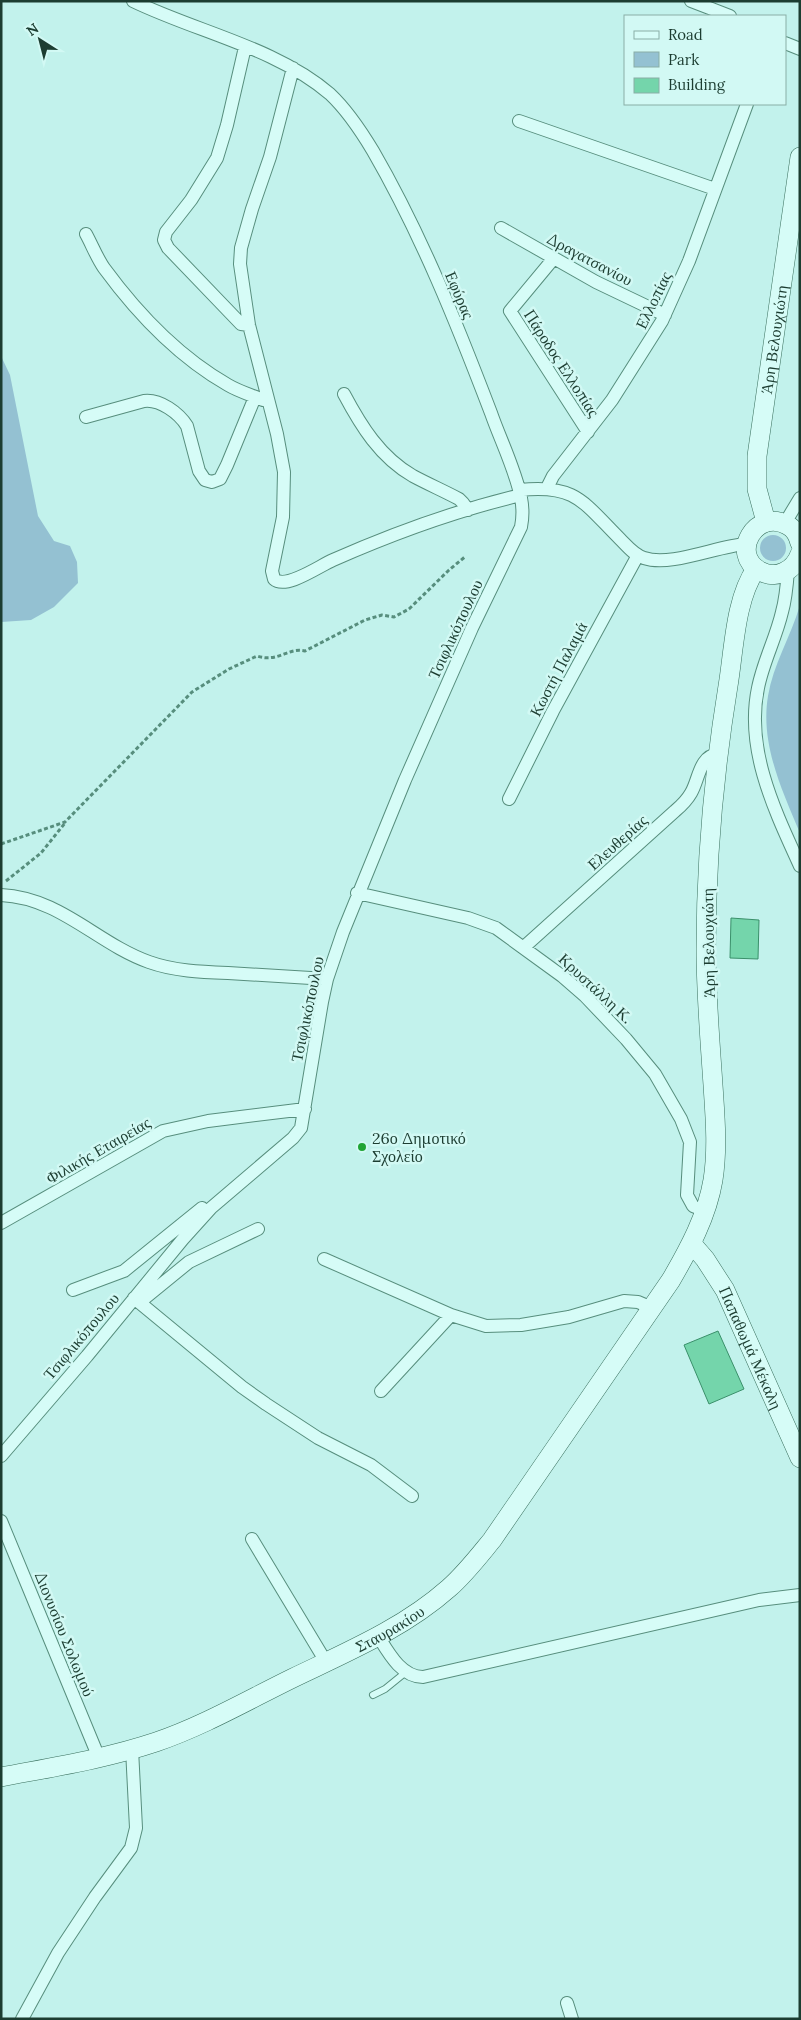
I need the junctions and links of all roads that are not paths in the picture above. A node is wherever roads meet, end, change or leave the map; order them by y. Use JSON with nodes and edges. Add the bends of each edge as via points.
{"nodes":[{"id":1,"x":133,"y":1,"type":"edge"},
{"id":2,"x":690,"y":1,"type":"edge"},
{"id":3,"x":727,"y":15,"type":"edge"},
{"id":4,"x":786,"y":43,"type":"edge"},
{"id":5,"x":245,"y":47,"type":"junction"},
{"id":6,"x":800,"y":49,"type":"edge"},
{"id":7,"x":293,"y":68,"type":"junction"},
{"id":8,"x":747,"y":105,"type":"edge"},
{"id":9,"x":519,"y":121,"type":"dead end"},
{"id":10,"x":800,"y":157,"type":"edge"},
{"id":11,"x":715,"y":189,"type":"junction"},
{"id":12,"x":501,"y":228,"type":"dead end"},
{"id":13,"x":86,"y":234,"type":"dead end"},
{"id":14,"x":554,"y":258,"type":"junction"},
{"id":15,"x":665,"y":315,"type":"junction"},
{"id":16,"x":249,"y":324,"type":"junction"},
{"id":17,"x":344,"y":394,"type":"dead end"},
{"id":18,"x":255,"y":397,"type":"junction"},
{"id":19,"x":269,"y":402,"type":"junction"},
{"id":20,"x":86,"y":417,"type":"dead end"},
{"id":21,"x":588,"y":432,"type":"junction"},
{"id":22,"x":547,"y":488,"type":"junction"},
{"id":23,"x":520,"y":493,"type":"junction"},
{"id":24,"x":800,"y":498,"type":"edge"},
{"id":25,"x":468,"y":510,"type":"junction"},
{"id":26,"x":766,"y":522,"type":"junction"},
{"id":27,"x":785,"y":523,"type":"junction"},
{"id":28,"x":800,"y":543,"type":"edge"},
{"id":29,"x":746,"y":544,"type":"junction"},
{"id":30,"x":800,"y":554,"type":"edge"},
{"id":31,"x":638,"y":555,"type":"junction"},
{"id":32,"x":756,"y":569,"type":"junction"},
{"id":33,"x":788,"y":570,"type":"junction"},
{"id":34,"x":718,"y":754,"type":"junction"},
{"id":35,"x":509,"y":799,"type":"dead end"},
{"id":36,"x":800,"y":866,"type":"edge"},
{"id":37,"x":357,"y":893,"type":"junction"},
{"id":38,"x":1,"y":895,"type":"edge"},
{"id":39,"x":524,"y":947,"type":"junction"},
{"id":40,"x":327,"y":979,"type":"junction"},
{"id":41,"x":305,"y":1109,"type":"junction"},
{"id":42,"x":218,"y":1201,"type":"junction"},
{"id":43,"x":705,"y":1211,"type":"junction"},
{"id":44,"x":1,"y":1223,"type":"edge"},
{"id":45,"x":258,"y":1229,"type":"dead end"},
{"id":46,"x":692,"y":1244,"type":"junction"},
{"id":47,"x":324,"y":1259,"type":"dead end"},
{"id":48,"x":73,"y":1290,"type":"dead end"},
{"id":49,"x":134,"y":1298,"type":"junction"},
{"id":50,"x":652,"y":1308,"type":"junction"},
{"id":51,"x":451,"y":1315,"type":"junction"},
{"id":52,"x":381,"y":1391,"type":"dead end"},
{"id":53,"x":795,"y":1437,"type":"edge"},
{"id":54,"x":1,"y":1456,"type":"edge"},
{"id":55,"x":800,"y":1458,"type":"edge"},
{"id":56,"x":412,"y":1496,"type":"dead end"},
{"id":57,"x":1,"y":1521,"type":"edge"},
{"id":58,"x":252,"y":1539,"type":"dead end"},
{"id":59,"x":800,"y":1595,"type":"edge"},
{"id":60,"x":378,"y":1636,"type":"junction"},
{"id":61,"x":326,"y":1662,"type":"junction"},
{"id":62,"x":406,"y":1672,"type":"junction"},
{"id":63,"x":373,"y":1696,"type":"dead end"},
{"id":64,"x":132,"y":1749,"type":"junction"},
{"id":65,"x":99,"y":1758,"type":"junction"},
{"id":66,"x":1,"y":1777,"type":"edge"},
{"id":67,"x":567,"y":2003,"type":"dead end"},
{"id":68,"x":22,"y":2019,"type":"edge"},
{"id":69,"x":572,"y":2019,"type":"edge"}],
"edges":[{"from":1,"to":5,"type":"street","name":"Εφύρας"},
{"from":2,"to":3,"type":"street"},
{"from":4,"to":6,"type":"street"},
{"from":5,"to":7,"type":"street","name":"Εφύρας"},
{"from":5,"to":16,"type":"street","via":[[216,158],[166,232],[164,240],[172,253],[241,324]]},
{"from":7,"to":16,"type":"street","via":[[270,157],[241,248],[240,264]]},
{"from":7,"to":23,"type":"street","name":"Εφύρας","via":[[319,85],[341,106],[382,168],[446,302]]},
{"from":8,"to":11,"type":"street","name":"Ελλοπίας"},
{"from":9,"to":11,"type":"street"},
{"from":10,"to":26,"type":"street","name":"Άρη Βελουχιώτη","via":[[756,456],[757,489]]},
{"from":11,"to":15,"type":"street","name":"Ελλοπίας"},
{"from":12,"to":14,"type":"street","name":"Δραγατσανίου"},
{"from":13,"to":18,"type":"street","via":[[103,266],[135,307],[169,341],[228,386]]},
{"from":14,"to":15,"type":"street","name":"Δραγατσανίου"},
{"from":14,"to":21,"type":"street","name":"Πάροδος Ελλοπίας","via":[[510,311]]},
{"from":15,"to":21,"type":"street","name":"Ελλοπίας","via":[[633,370]]},
{"from":16,"to":19,"type":"street"},
{"from":17,"to":25,"type":"street","via":[[374,444],[413,476],[459,499]]},
{"from":18,"to":19,"type":"street"},
{"from":18,"to":20,"type":"street","via":[[220,479],[212,482],[205,480],[199,471],[184,421],[159,402],[144,401]]},
{"from":19,"to":25,"type":"street","via":[[285,487],[283,517],[272,571],[276,581],[290,582],[362,548]]},
{"from":21,"to":22,"type":"street","name":"Ελλοπίας"},
{"from":22,"to":23,"type":"street"},
{"from":22,"to":31,"type":"street","via":[[566,492],[584,503]]},
{"from":23,"to":25,"type":"street"},
{"from":23,"to":37,"type":"street","name":"Τσιφλικόπουλου","via":[[521,527],[464,646]]},
{"from":24,"to":27,"type":"street"},
{"from":26,"to":27,"type":"street"},
{"from":26,"to":29,"type":"street","via":[[755,528]]},
{"from":27,"to":28,"type":"street","via":[[796,532]]},
{"from":29,"to":31,"type":"street","via":[[664,559]]},
{"from":29,"to":32,"type":"street","via":[[748,558]]},
{"from":30,"to":33,"type":"street"},
{"from":31,"to":35,"type":"street","name":"Κωστή Παλαμά"},
{"from":32,"to":33,"type":"street","via":[[775,575]]},
{"from":32,"to":34,"type":"street","name":"Άρη Βελουχιώτη","via":[[742,600]]},
{"from":33,"to":36,"type":"street","via":[[783,611],[758,688],[755,722],[757,750],[765,782]]},
{"from":34,"to":39,"type":"street","name":"Ελευθερίας","via":[[710,755],[706,760],[692,791],[675,811]]},
{"from":34,"to":43,"type":"street","name":"Άρη Βελουχιώτη","via":[[706,923],[716,1158]]},
{"from":37,"to":39,"type":"street","name":"Κρυστάλλη Κ.","via":[[481,922]]},
{"from":37,"to":40,"type":"street","name":"Τσιφλικόπουλου"},
{"from":38,"to":40,"type":"street","via":[[27,898],[50,906],[133,955],[158,965],[198,971]]},
{"from":39,"to":43,"type":"street","name":"Κρυστάλλη Κ.","via":[[585,996],[655,1074],[688,1134],[691,1151],[686,1187],[689,1199],[693,1206]]},
{"from":40,"to":41,"type":"street","name":"Τσιφλικόπουλου"},
{"from":41,"to":42,"type":"street","name":"Τσιφλικόπουλου","via":[[301,1128],[293,1138]]},
{"from":41,"to":44,"type":"street","name":"Φιλικής Εταιρείας","via":[[208,1121],[163,1131]]},
{"from":42,"to":48,"type":"street","via":[[202,1208],[124,1271]]},
{"from":42,"to":49,"type":"street","name":"Τσιφλικόπουλου"},
{"from":43,"to":46,"type":"street","name":"Άρη Βελουχιώτη"},
{"from":45,"to":49,"type":"street","via":[[189,1262],[142,1300]]},
{"from":46,"to":50,"type":"street","name":"Άρη Βελουχιώτη"},
{"from":46,"to":53,"type":"street","name":"Παπαθωμά Μέκαλη","via":[[706,1259],[725,1290]]},
{"from":47,"to":51,"type":"street"},
{"from":49,"to":54,"type":"street","name":"Τσιφλικόπουλου"},
{"from":49,"to":56,"type":"street","via":[[266,1404],[306,1431],[370,1465]]},
{"from":50,"to":51,"type":"street","via":[[624,1301],[569,1316],[499,1327]]},
{"from":50,"to":60,"type":"street","name":"Σταυρακίου","via":[[471,1566],[435,1600]]},
{"from":51,"to":52,"type":"street"},
{"from":53,"to":55,"type":"street","name":"Παπαθωμά Μέκαλη"},
{"from":57,"to":65,"type":"street","name":"Διονυσίου Σολωμού"},
{"from":58,"to":61,"type":"street"},
{"from":59,"to":62,"type":"street","via":[[741,1604],[422,1678]]},
{"from":60,"to":61,"type":"street","name":"Σταυρακίου"},
{"from":60,"to":62,"type":"street"},
{"from":61,"to":64,"type":"street","name":"Σταυρακίου","via":[[186,1730]]},
{"from":62,"to":63,"type":"lane"},
{"from":64,"to":65,"type":"street","name":"Σταυρακίου"},
{"from":64,"to":68,"type":"street","via":[[136,1819],[132,1848],[58,1953]]},
{"from":65,"to":66,"type":"street","name":"Σταυρακίου"},
{"from":67,"to":69,"type":"street"}]}
